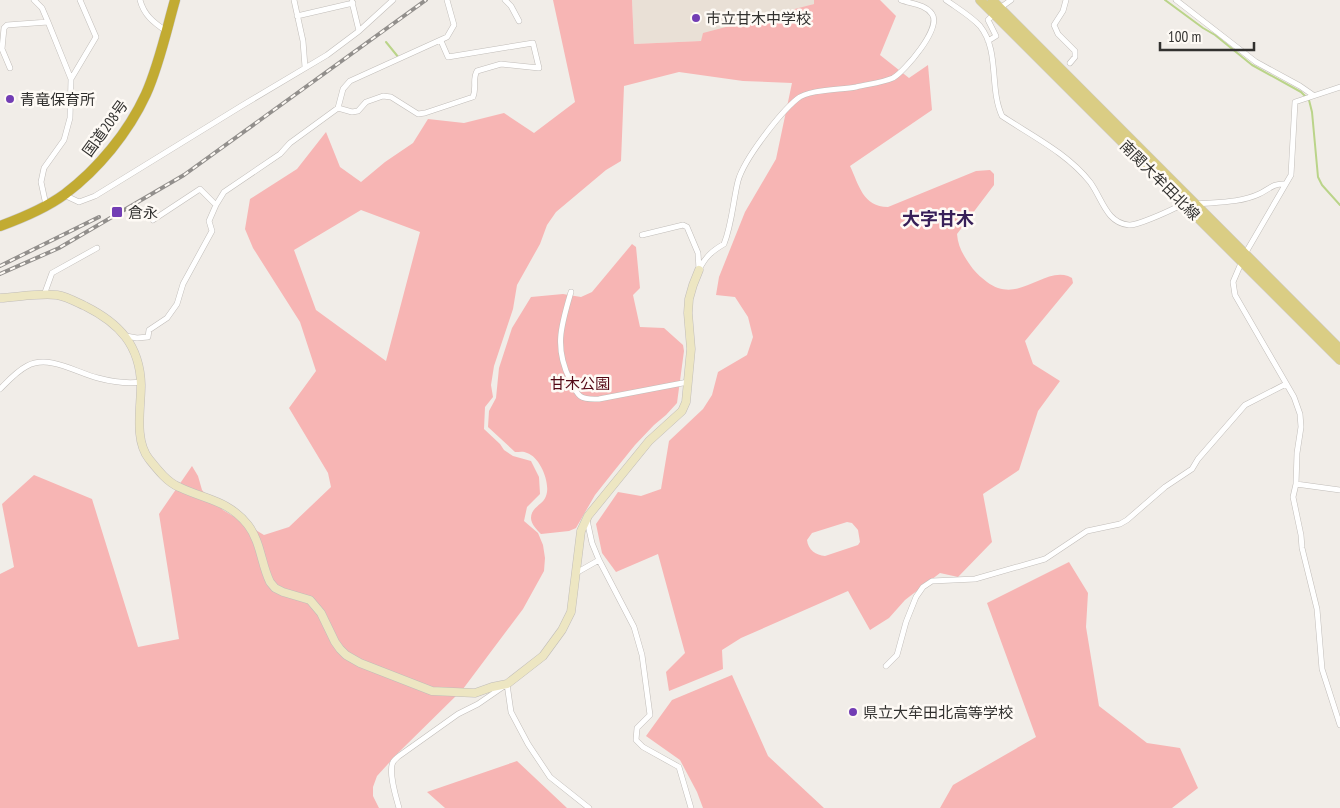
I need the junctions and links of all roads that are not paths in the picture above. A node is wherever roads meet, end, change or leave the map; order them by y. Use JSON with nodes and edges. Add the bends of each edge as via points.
{"nodes":[{"id":1,"x":34,"y":0,"type":"edge"},
{"id":2,"x":80,"y":0,"type":"edge"},
{"id":3,"x":140,"y":0,"type":"edge"},
{"id":4,"x":175,"y":0,"type":"edge"},
{"id":5,"x":294,"y":0,"type":"edge"},
{"id":6,"x":393,"y":0,"type":"edge"},
{"id":7,"x":447,"y":0,"type":"edge"},
{"id":8,"x":505,"y":0,"type":"edge"},
{"id":9,"x":901,"y":0,"type":"edge"},
{"id":10,"x":946,"y":0,"type":"edge"},
{"id":11,"x":980,"y":0,"type":"edge"},
{"id":12,"x":992,"y":0,"type":"edge"},
{"id":13,"x":1011,"y":0,"type":"edge"},
{"id":14,"x":1066,"y":0,"type":"edge"},
{"id":15,"x":1176,"y":0,"type":"edge"},
{"id":16,"x":352,"y":2,"type":"edge"},
{"id":17,"x":997,"y":11,"type":"junction"},
{"id":18,"x":297,"y":16,"type":"junction"},
{"id":19,"x":519,"y":21,"type":"dead end"},
{"id":20,"x":48,"y":22,"type":"junction"},
{"id":21,"x":166,"y":31,"type":"junction"},
{"id":22,"x":358,"y":31,"type":"junction"},
{"id":23,"x":441,"y":41,"type":"junction"},
{"id":24,"x":988,"y":41,"type":"junction"},
{"id":25,"x":1,"y":49,"type":"edge"},
{"id":26,"x":1070,"y":63,"type":"dead end"},
{"id":27,"x":305,"y":67,"type":"junction"},
{"id":28,"x":10,"y":68,"type":"dead end"},
{"id":29,"x":71,"y":79,"type":"junction"},
{"id":30,"x":1340,"y":87,"type":"edge"},
{"id":31,"x":1313,"y":95,"type":"junction"},
{"id":32,"x":338,"y":108,"type":"junction"},
{"id":33,"x":1284,"y":184,"type":"junction"},
{"id":34,"x":64,"y":195,"type":"junction"},
{"id":35,"x":1183,"y":202,"type":"junction"},
{"id":36,"x":1196,"y":204,"type":"junction"},
{"id":37,"x":46,"y":205,"type":"junction"},
{"id":38,"x":216,"y":205,"type":"junction"},
{"id":39,"x":153,"y":220,"type":"dead end"},
{"id":40,"x":0,"y":226,"type":"edge"},
{"id":41,"x":642,"y":235,"type":"dead end"},
{"id":42,"x":97,"y":248,"type":"dead end"},
{"id":43,"x":1244,"y":259,"type":"junction"},
{"id":44,"x":699,"y":270,"type":"junction"},
{"id":45,"x":571,"y":292,"type":"dead end"},
{"id":46,"x":44,"y":295,"type":"junction"},
{"id":47,"x":0,"y":298,"type":"edge"},
{"id":48,"x":126,"y":336,"type":"junction"},
{"id":49,"x":1340,"y":349,"type":"edge"},
{"id":50,"x":1340,"y":360,"type":"edge"},
{"id":51,"x":141,"y":382,"type":"junction"},
{"id":52,"x":688,"y":382,"type":"junction"},
{"id":53,"x":1286,"y":384,"type":"junction"},
{"id":54,"x":0,"y":389,"type":"edge"},
{"id":55,"x":1296,"y":484,"type":"junction"},
{"id":56,"x":1340,"y":490,"type":"edge"},
{"id":57,"x":587,"y":520,"type":"junction"},
{"id":58,"x":599,"y":560,"type":"junction"},
{"id":59,"x":576,"y":573,"type":"junction"},
{"id":60,"x":886,"y":666,"type":"dead end"},
{"id":61,"x":507,"y":684,"type":"junction"},
{"id":62,"x":1340,"y":724,"type":"edge"},
{"id":63,"x":399,"y":808,"type":"edge"},
{"id":64,"x":589,"y":808,"type":"edge"},
{"id":65,"x":691,"y":808,"type":"edge"}],
"edges":[{"from":1,"to":20,"type":"street"},
{"from":2,"to":29,"type":"street","via":[[96,38]]},
{"from":3,"to":21,"type":"street","via":[[143,11],[152,22]]},
{"from":4,"to":21,"type":"highway","name":"国道208号"},
{"from":5,"to":18,"type":"street"},
{"from":6,"to":22,"type":"street"},
{"from":7,"to":23,"type":"street","via":[[454,25],[448,37]]},
{"from":8,"to":19,"type":"street"},
{"from":9,"to":44,"type":"street","via":[[925,8],[933,16],[933,28],[924,44],[904,70],[894,77],[845,89],[814,92],[799,97],[784,112],[744,165],[724,244],[710,252]]},
{"from":10,"to":24,"type":"street","via":[[979,26]]},
{"from":11,"to":17,"type":"main road","name":"南関大牟田北線"},
{"from":12,"to":17,"type":"main road","name":"南関大牟田北線"},
{"from":13,"to":17,"type":"street"},
{"from":14,"to":26,"type":"street","via":[[1054,25],[1074,51],[1075,57]]},
{"from":15,"to":31,"type":"street","via":[[1256,62]]},
{"from":16,"to":18,"type":"street"},
{"from":16,"to":22,"type":"street"},
{"from":17,"to":24,"type":"street","via":[[988,20],[996,36]]},
{"from":17,"to":35,"type":"main road","name":"南関大牟田北線"},
{"from":17,"to":36,"type":"main road","name":"南関大牟田北線"},
{"from":18,"to":27,"type":"street"},
{"from":20,"to":25,"type":"street","via":[[7,25]]},
{"from":20,"to":29,"type":"street"},
{"from":21,"to":34,"type":"highway","name":"国道208号","via":[[146,95],[135,115],[90,173]]},
{"from":22,"to":27,"type":"street"},
{"from":23,"to":32,"type":"street","via":[[350,81]]},
{"from":23,"to":32,"type":"street","via":[[448,57],[533,43],[539,68],[501,64],[477,71],[473,97],[425,113],[418,114],[391,97],[382,96],[352,112]]},
{"from":24,"to":35,"type":"street","via":[[1002,116],[1056,150],[1074,166],[1090,182],[1113,219],[1122,224],[1138,224],[1178,208]]},
{"from":25,"to":28,"type":"street"},
{"from":27,"to":34,"type":"street","via":[[95,196],[79,202]]},
{"from":29,"to":37,"type":"street","via":[[70,118],[64,140],[44,168],[41,182]]},
{"from":30,"to":31,"type":"street"},
{"from":31,"to":33,"type":"street","via":[[1295,102],[1291,176]]},
{"from":32,"to":38,"type":"street","via":[[280,154],[224,192]]},
{"from":33,"to":36,"type":"street","via":[[1271,186],[1246,200]]},
{"from":33,"to":43,"type":"street"},
{"from":34,"to":37,"type":"highway","name":"国道208号"},
{"from":35,"to":36,"type":"street"},
{"from":35,"to":43,"type":"main road","name":"南関大牟田北線"},
{"from":36,"to":43,"type":"main road","name":"南関大牟田北線"},
{"from":37,"to":40,"type":"highway","name":"国道208号"},
{"from":38,"to":39,"type":"street","via":[[200,189]]},
{"from":38,"to":48,"type":"street","via":[[209,221],[212,231],[183,284],[178,304],[167,318],[149,330],[148,337]]},
{"from":41,"to":44,"type":"street","via":[[683,225],[687,227],[698,253]]},
{"from":42,"to":46,"type":"street","via":[[52,273]]},
{"from":43,"to":49,"type":"main road","name":"南関大牟田北線"},
{"from":43,"to":50,"type":"main road","name":"南関大牟田北線"},
{"from":43,"to":53,"type":"street","via":[[1233,282],[1235,295]]},
{"from":44,"to":52,"type":"street","via":[[689,299],[691,349]]},
{"from":45,"to":52,"type":"street","via":[[562,323],[561,359],[577,395],[585,400],[599,399]]},
{"from":46,"to":47,"type":"street"},
{"from":46,"to":48,"type":"street","via":[[69,298],[102,315]]},
{"from":48,"to":51,"type":"street","via":[[138,360]]},
{"from":51,"to":54,"type":"street","via":[[126,384],[96,378],[65,366],[37,362],[27,366]]},
{"from":51,"to":61,"type":"street","via":[[141,438],[142,448],[148,457],[178,487],[220,502],[242,519],[253,533],[270,582],[275,588],[315,605],[346,655],[432,691],[475,693]]},
{"from":52,"to":57,"type":"street","via":[[682,411],[649,441]]},
{"from":53,"to":55,"type":"street","via":[[1300,414]]},
{"from":53,"to":60,"type":"street","via":[[1245,405],[1192,469],[1120,524],[1087,531],[1045,559],[975,579],[932,581],[923,587],[906,622],[897,655]]},
{"from":55,"to":56,"type":"street"},
{"from":55,"to":62,"type":"street","via":[[1293,497],[1317,609],[1322,670]]},
{"from":57,"to":58,"type":"street"},
{"from":57,"to":59,"type":"street","via":[[581,531]]},
{"from":58,"to":59,"type":"street"},
{"from":58,"to":65,"type":"street","via":[[634,627],[642,655],[650,715],[637,728],[636,740],[679,767]]},
{"from":59,"to":61,"type":"street","via":[[571,612],[562,630],[543,656]]},
{"from":61,"to":63,"type":"street","via":[[458,714],[393,762],[391,770]]},
{"from":61,"to":64,"type":"street","via":[[511,712],[528,744],[550,777]]}]}
